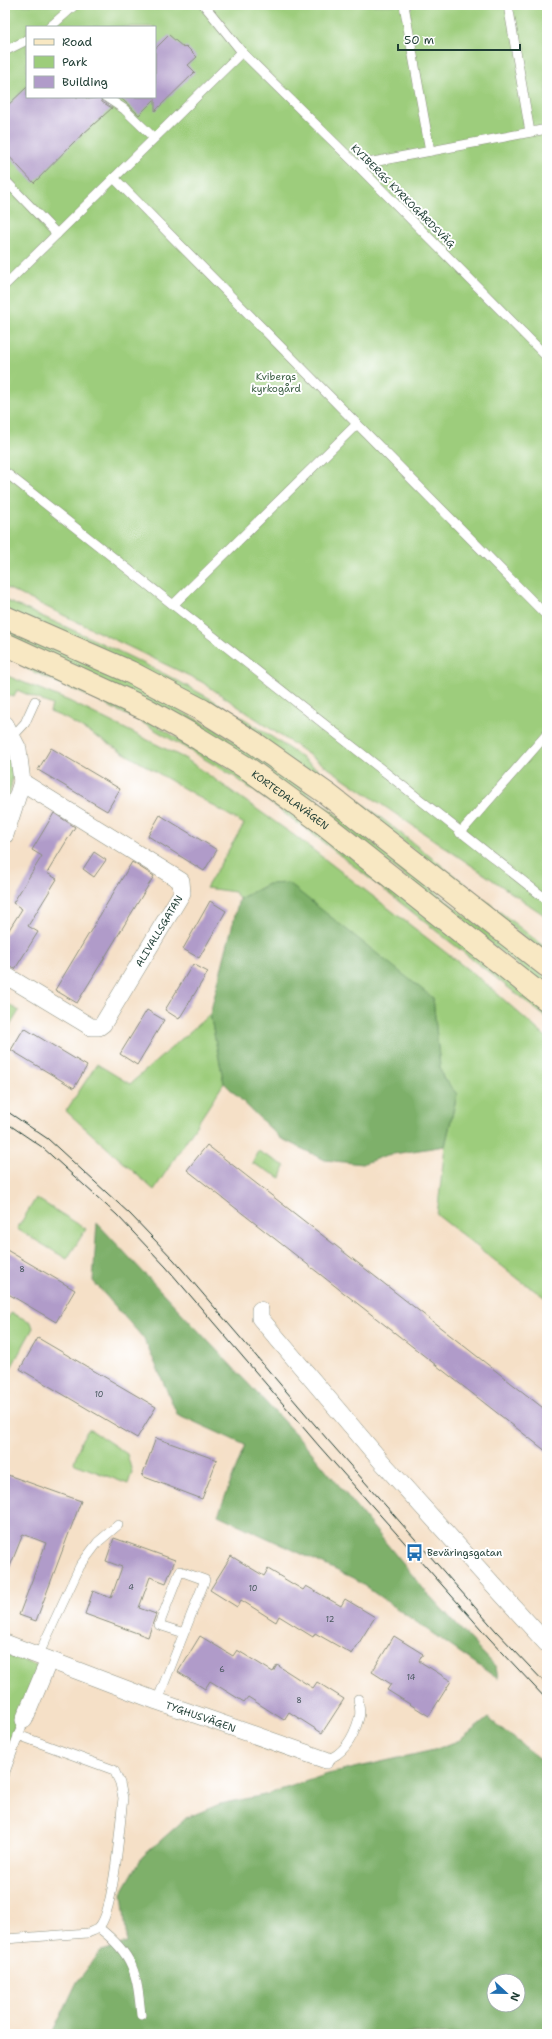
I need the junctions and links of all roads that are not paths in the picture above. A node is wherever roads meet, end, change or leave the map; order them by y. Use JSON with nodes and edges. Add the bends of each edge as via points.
{"nodes":[{"id":1,"x":75,"y":5,"type":"edge"},
{"id":2,"x":204,"y":5,"type":"edge"},
{"id":3,"x":404,"y":5,"type":"edge"},
{"id":4,"x":508,"y":5,"type":"edge"},
{"id":5,"x":51,"y":26,"type":"edge"},
{"id":6,"x":26,"y":40,"type":"edge"},
{"id":7,"x":5,"y":51,"type":"edge"},
{"id":8,"x":242,"y":52,"type":"junction"},
{"id":9,"x":108,"y":98,"type":"edge"},
{"id":10,"x":547,"y":129,"type":"edge"},
{"id":11,"x":530,"y":132,"type":"junction"},
{"id":12,"x":154,"y":138,"type":"junction"},
{"id":13,"x":430,"y":151,"type":"junction"},
{"id":14,"x":357,"y":165,"type":"junction"},
{"id":15,"x":114,"y":178,"type":"junction"},
{"id":16,"x":5,"y":180,"type":"edge"},
{"id":17,"x":57,"y":234,"type":"junction"},
{"id":18,"x":5,"y":285,"type":"edge"},
{"id":19,"x":546,"y":355,"type":"edge"},
{"id":20,"x":357,"y":424,"type":"junction"},
{"id":21,"x":5,"y":472,"type":"edge"},
{"id":22,"x":174,"y":604,"type":"junction"},
{"id":23,"x":547,"y":616,"type":"edge"},
{"id":24,"x":5,"y":617,"type":"edge"},
{"id":25,"x":5,"y":644,"type":"edge"},
{"id":26,"x":35,"y":701,"type":"dead end"},
{"id":27,"x":9,"y":730,"type":"edge"},
{"id":28,"x":547,"y":734,"type":"edge"},
{"id":29,"x":22,"y":782,"type":"junction"},
{"id":30,"x":460,"y":833,"type":"junction"},
{"id":31,"x":5,"y":835,"type":"edge"},
{"id":32,"x":547,"y":900,"type":"edge"},
{"id":33,"x":547,"y":966,"type":"edge"},
{"id":34,"x":5,"y":975,"type":"edge"},
{"id":35,"x":547,"y":1000,"type":"edge"},
{"id":36,"x":260,"y":1310,"type":"dead end"},
{"id":37,"x":118,"y":1525,"type":"dead end"},
{"id":38,"x":184,"y":1633,"type":"junction"},
{"id":39,"x":5,"y":1643,"type":"edge"},
{"id":40,"x":547,"y":1644,"type":"edge"},
{"id":41,"x":43,"y":1658,"type":"junction"},
{"id":42,"x":358,"y":1699,"type":"dead end"},
{"id":43,"x":157,"y":1701,"type":"junction"},
{"id":44,"x":21,"y":1727,"type":"junction"},
{"id":45,"x":326,"y":1760,"type":"joint"},
{"id":46,"x":5,"y":1772,"type":"edge"},
{"id":47,"x":99,"y":1928,"type":"junction"},
{"id":48,"x":5,"y":1939,"type":"edge"},
{"id":49,"x":141,"y":2015,"type":"dead end"}],
"edges":[{"from":1,"to":5,"type":"lane"},
{"from":2,"to":8,"type":"lane","name":"KVIBERGS KYRKOGÅRDSVÄG"},
{"from":3,"to":13,"type":"lane"},
{"from":4,"to":11,"type":"lane"},
{"from":6,"to":7,"type":"lane"},
{"from":8,"to":12,"type":"lane"},
{"from":8,"to":14,"type":"lane","name":"KVIBERGS KYRKOGÅRDSVÄG"},
{"from":9,"to":12,"type":"lane","via":[[124,109]]},
{"from":10,"to":11,"type":"lane"},
{"from":11,"to":13,"type":"lane"},
{"from":12,"to":15,"type":"lane"},
{"from":13,"to":14,"type":"lane"},
{"from":14,"to":19,"type":"lane","name":"KVIBERGS KYRKOGÅRDSVÄG"},
{"from":15,"to":17,"type":"lane"},
{"from":15,"to":20,"type":"lane"},
{"from":16,"to":17,"type":"lane"},
{"from":17,"to":18,"type":"lane"},
{"from":20,"to":22,"type":"lane"},
{"from":20,"to":23,"type":"lane"},
{"from":21,"to":22,"type":"lane"},
{"from":22,"to":30,"type":"lane"},
{"from":24,"to":33,"type":"main road","via":[[130,672],[188,702],[241,734],[327,794]]},
{"from":25,"to":35,"type":"main road","name":"KORTEDALAVÄGEN","via":[[146,709],[250,770],[318,819]]},
{"from":26,"to":27,"type":"lane","via":[[25,724]]},
{"from":27,"to":29,"type":"street","via":[[21,762]]},
{"from":28,"to":30,"type":"lane"},
{"from":29,"to":31,"type":"street"},
{"from":29,"to":34,"type":"street","name":"ALIVALLSGATAN","via":[[181,881],[182,893],[99,1027],[91,1027]]},
{"from":30,"to":32,"type":"lane"},
{"from":36,"to":40,"type":"street","via":[[260,1318],[381,1461]]},
{"from":37,"to":41,"type":"lane","via":[[98,1542],[80,1566]]},
{"from":38,"to":38,"type":"lane","via":[[159,1625],[180,1571],[205,1580]]},
{"from":38,"to":43,"type":"lane"},
{"from":39,"to":41,"type":"street","name":"TYGHUSVÄGEN"},
{"from":41,"to":43,"type":"street","name":"TYGHUSVÄGEN"},
{"from":41,"to":44,"type":"street"},
{"from":42,"to":45,"type":"lane","name":"TYGHUSVÄGEN","via":[[360,1716],[344,1750],[336,1757]]},
{"from":43,"to":45,"type":"street","name":"TYGHUSVÄGEN"},
{"from":44,"to":46,"type":"lane"},
{"from":44,"to":47,"type":"lane","via":[[114,1770],[120,1783],[123,1798],[110,1897],[105,1918]]},
{"from":47,"to":48,"type":"lane","via":[[88,1932]]},
{"from":47,"to":49,"type":"lane","via":[[114,1940],[133,1965]]}]}
